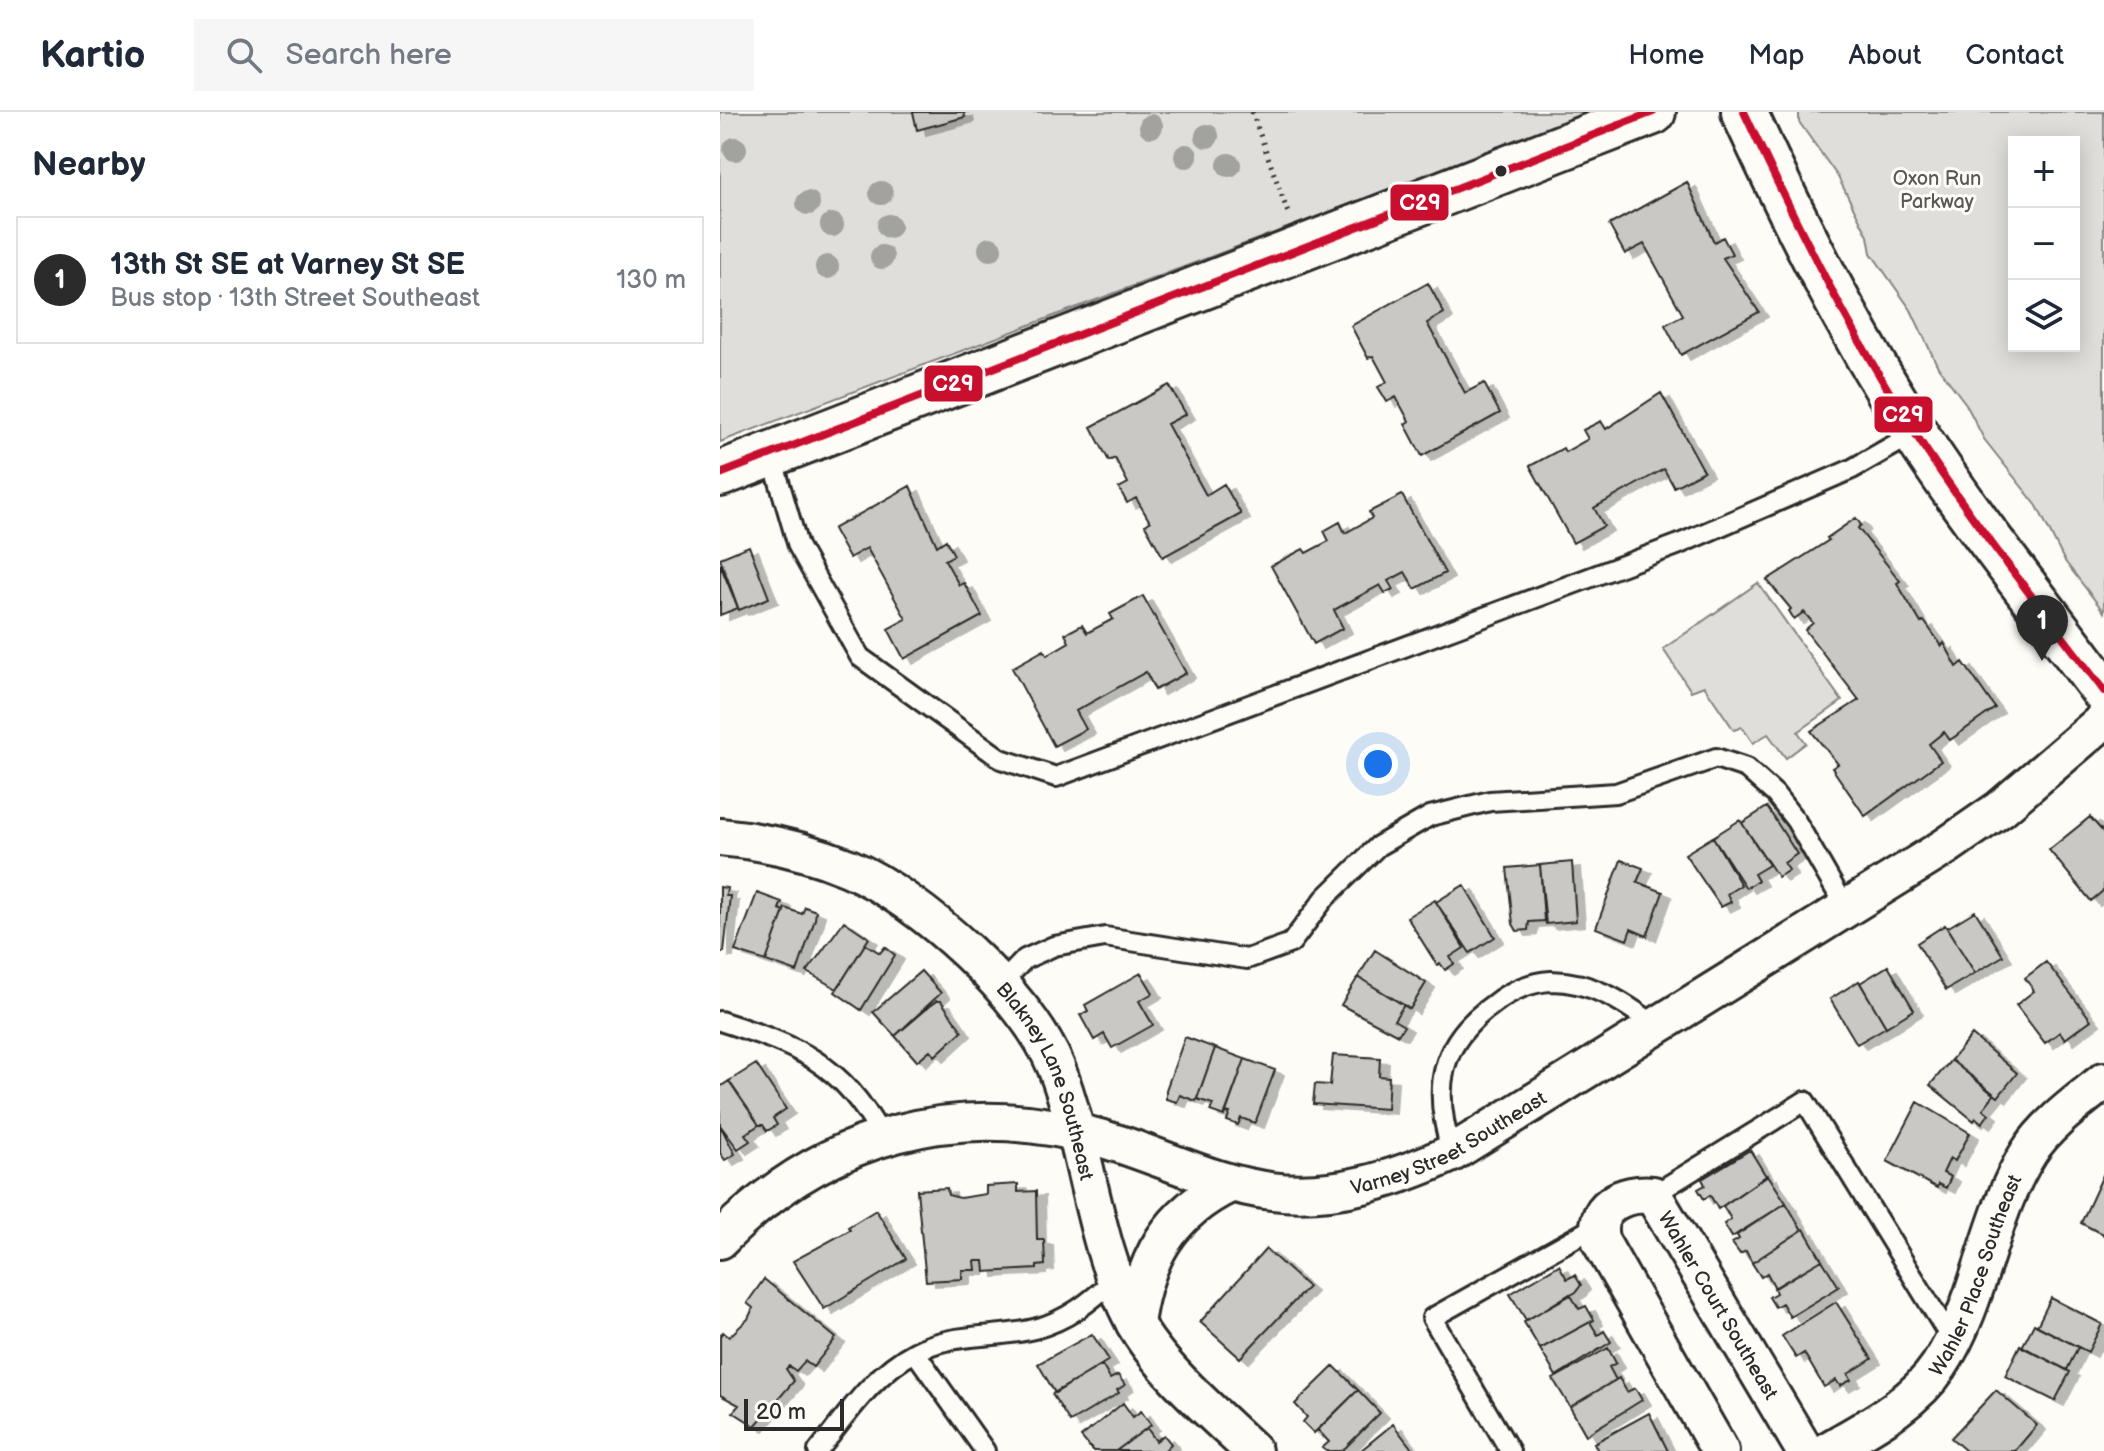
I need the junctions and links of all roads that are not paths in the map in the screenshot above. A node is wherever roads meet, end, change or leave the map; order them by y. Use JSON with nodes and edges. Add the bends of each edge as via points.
{"nodes":[{"id":1,"x":1653,"y":112,"type":"edge"},
{"id":2,"x":1744,"y":112,"type":"edge"},
{"id":3,"x":1915,"y":433,"type":"junction"},
{"id":4,"x":771,"y":454,"type":"junction"},
{"id":5,"x":720,"y":474,"type":"edge"},
{"id":6,"x":2104,"y":691,"type":"edge"},
{"id":7,"x":2104,"y":720,"type":"edge"},
{"id":8,"x":720,"y":837,"type":"edge"},
{"id":9,"x":1846,"y":908,"type":"junction"},
{"id":10,"x":1000,"y":985,"type":"junction"},
{"id":11,"x":720,"y":1021,"type":"edge"},
{"id":12,"x":1656,"y":1026,"type":"junction"},
{"id":13,"x":2104,"y":1081,"type":"edge"},
{"id":14,"x":1076,"y":1131,"type":"junction"},
{"id":15,"x":882,"y":1137,"type":"junction"},
{"id":16,"x":1452,"y":1153,"type":"junction"},
{"id":17,"x":1230,"y":1184,"type":"junction"},
{"id":18,"x":1653,"y":1195,"type":"junction"},
{"id":19,"x":1596,"y":1226,"type":"junction"},
{"id":20,"x":724,"y":1228,"type":"edge"},
{"id":21,"x":1116,"y":1278,"type":"junction"},
{"id":22,"x":1135,"y":1324,"type":"junction"},
{"id":23,"x":1953,"y":1342,"type":"junction"},
{"id":24,"x":915,"y":1352,"type":"junction"},
{"id":25,"x":818,"y":1451,"type":"edge"},
{"id":26,"x":985,"y":1451,"type":"edge"},
{"id":27,"x":1253,"y":1451,"type":"edge"},
{"id":28,"x":1510,"y":1451,"type":"edge"},
{"id":29,"x":1720,"y":1451,"type":"edge"},
{"id":30,"x":1805,"y":1451,"type":"edge"},
{"id":31,"x":1827,"y":1451,"type":"edge"}],
"edges":[{"from":1,"to":4,"type":"street"},
{"from":2,"to":3,"type":"street","via":[[1843,315]]},
{"from":3,"to":4,"type":"lane","via":[[1852,469],[1677,545],[1056,777],[1001,759],[860,657],[798,546]]},
{"from":3,"to":6,"type":"street"},
{"from":4,"to":5,"type":"street"},
{"from":7,"to":9,"type":"street","name":"Varney Street Southeast","via":[[2000,809]]},
{"from":8,"to":10,"type":"street","name":"Blakney Lane Southeast","via":[[764,841],[851,869],[926,915]]},
{"from":9,"to":10,"type":"lane","via":[[1775,794],[1746,768],[1716,758],[1616,793],[1490,801],[1430,816],[1378,846],[1325,898],[1291,943],[1247,959],[1105,937],[1054,946],[1025,959]]},
{"from":9,"to":12,"type":"street","name":"Varney Street Southeast"},
{"from":10,"to":14,"type":"street","name":"Blakney Lane Southeast","via":[[1032,1023],[1055,1066]]},
{"from":11,"to":15,"type":"lane","via":[[785,1042],[840,1077],[863,1102]]},
{"from":12,"to":16,"type":"street","name":"Varney Street Southeast"},
{"from":12,"to":16,"type":"lane","via":[[1620,999],[1584,986],[1550,981],[1511,991],[1467,1022],[1446,1058],[1440,1106]]},
{"from":13,"to":23,"type":"street","name":"Wahler Place Southeast","via":[[2029,1151]]},
{"from":14,"to":15,"type":"street","name":"Varney Street Southeast","via":[[972,1122]]},
{"from":14,"to":17,"type":"street","name":"Varney Street Southeast"},
{"from":14,"to":21,"type":"street","name":"Blakney Lane Southeast"},
{"from":15,"to":20,"type":"street","name":"Varney Street Southeast","via":[[794,1177]]},
{"from":16,"to":17,"type":"street","name":"Varney Street Southeast","via":[[1405,1173],[1329,1191],[1272,1191]]},
{"from":17,"to":22,"type":"street","via":[[1181,1216],[1148,1263]]},
{"from":18,"to":19,"type":"street","name":"Wahler Court Southeast","via":[[1617,1198]]},
{"from":18,"to":23,"type":"lane","via":[[1805,1101]]},
{"from":18,"to":30,"type":"street","name":"Wahler Court Southeast"},
{"from":19,"to":28,"type":"lane","via":[[1432,1318]]},
{"from":19,"to":29,"type":"street"},
{"from":21,"to":22,"type":"street","name":"Blakney Lane Southeast"},
{"from":21,"to":24,"type":"lane","via":[[1085,1306],[1052,1324],[942,1340]]},
{"from":22,"to":27,"type":"street","name":"Blakney Lane Southeast","via":[[1188,1390]]},
{"from":23,"to":31,"type":"street","name":"Wahler Place Southeast","via":[[1937,1369],[1900,1406]]},
{"from":24,"to":25,"type":"lane","via":[[882,1373]]},
{"from":24,"to":26,"type":"lane"}]}
